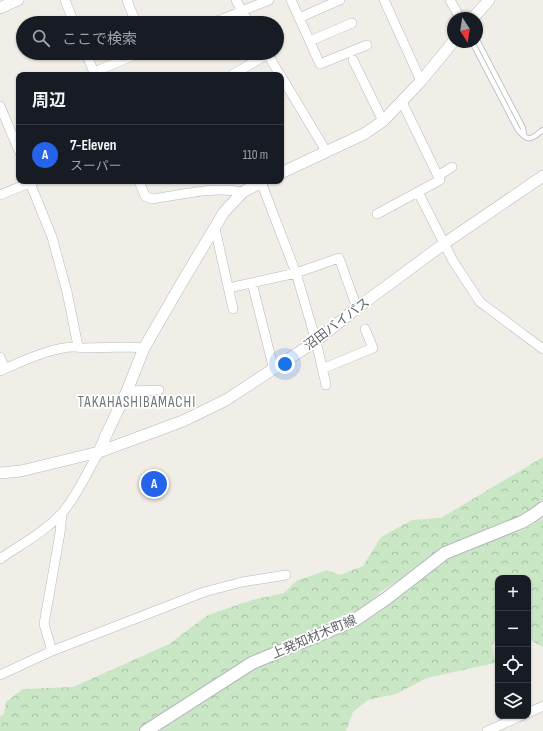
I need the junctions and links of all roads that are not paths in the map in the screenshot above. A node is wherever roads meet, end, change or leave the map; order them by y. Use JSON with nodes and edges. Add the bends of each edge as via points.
{"nodes":[{"id":1,"x":18,"y":0,"type":"edge"},
{"id":2,"x":65,"y":0,"type":"edge"},
{"id":3,"x":127,"y":0,"type":"edge"},
{"id":4,"x":236,"y":0,"type":"edge"},
{"id":5,"x":269,"y":0,"type":"edge"},
{"id":6,"x":291,"y":0,"type":"edge"},
{"id":7,"x":340,"y":0,"type":"edge"},
{"id":8,"x":384,"y":0,"type":"edge"},
{"id":9,"x":450,"y":0,"type":"edge"},
{"id":10,"x":489,"y":0,"type":"edge"},
{"id":11,"x":0,"y":8,"type":"edge"},
{"id":12,"x":242,"y":11,"type":"junction"},
{"id":13,"x":457,"y":12,"type":"edge"},
{"id":14,"x":478,"y":12,"type":"edge"},
{"id":15,"x":71,"y":16,"type":"edge"},
{"id":16,"x":133,"y":16,"type":"edge"},
{"id":17,"x":230,"y":16,"type":"edge"},
{"id":18,"x":245,"y":16,"type":"edge"},
{"id":19,"x":299,"y":18,"type":"junction"},
{"id":20,"x":352,"y":23,"type":"dead end"},
{"id":21,"x":310,"y":41,"type":"junction"},
{"id":22,"x":367,"y":45,"type":"dead end"},
{"id":23,"x":448,"y":48,"type":"edge"},
{"id":24,"x":475,"y":48,"type":"edge"},
{"id":25,"x":481,"y":48,"type":"edge"},
{"id":26,"x":89,"y":60,"type":"edge"},
{"id":27,"x":124,"y":60,"type":"edge"},
{"id":28,"x":257,"y":60,"type":"edge"},
{"id":29,"x":271,"y":60,"type":"edge"},
{"id":30,"x":353,"y":60,"type":"dead end"},
{"id":31,"x":94,"y":72,"type":"edge"},
{"id":32,"x":96,"y":72,"type":"edge"},
{"id":33,"x":237,"y":72,"type":"edge"},
{"id":34,"x":278,"y":72,"type":"edge"},
{"id":35,"x":284,"y":81,"type":"edge"},
{"id":36,"x":421,"y":81,"type":"junction"},
{"id":37,"x":402,"y":102,"type":"junction"},
{"id":38,"x":0,"y":106,"type":"edge"},
{"id":39,"x":383,"y":121,"type":"junction"},
{"id":40,"x":543,"y":130,"type":"edge"},
{"id":41,"x":525,"y":138,"type":"junction"},
{"id":42,"x":16,"y":144,"type":"edge"},
{"id":43,"x":326,"y":151,"type":"junction"},
{"id":44,"x":452,"y":167,"type":"dead end"},
{"id":45,"x":284,"y":172,"type":"edge"},
{"id":46,"x":438,"y":176,"type":"junction"},
{"id":47,"x":543,"y":176,"type":"edge"},
{"id":48,"x":27,"y":184,"type":"edge"},
{"id":49,"x":33,"y":184,"type":"edge"},
{"id":50,"x":140,"y":184,"type":"edge"},
{"id":51,"x":257,"y":184,"type":"edge"},
{"id":52,"x":263,"y":184,"type":"edge"},
{"id":53,"x":243,"y":192,"type":"junction"},
{"id":54,"x":418,"y":192,"type":"junction"},
{"id":55,"x":0,"y":195,"type":"edge"},
{"id":56,"x":376,"y":214,"type":"dead end"},
{"id":57,"x":215,"y":228,"type":"junction"},
{"id":58,"x":445,"y":243,"type":"junction"},
{"id":59,"x":296,"y":273,"type":"junction"},
{"id":60,"x":252,"y":283,"type":"junction"},
{"id":61,"x":229,"y":288,"type":"junction"},
{"id":62,"x":357,"y":308,"type":"junction"},
{"id":63,"x":233,"y":309,"type":"dead end"},
{"id":64,"x":365,"y":329,"type":"dead end"},
{"id":65,"x":316,"y":341,"type":"junction"},
{"id":66,"x":78,"y":346,"type":"junction"},
{"id":67,"x":144,"y":348,"type":"junction"},
{"id":68,"x":543,"y":349,"type":"edge"},
{"id":69,"x":0,"y":357,"type":"edge"},
{"id":70,"x":322,"y":369,"type":"junction"},
{"id":71,"x":2,"y":370,"type":"edge"},
{"id":72,"x":274,"y":370,"type":"junction"},
{"id":73,"x":326,"y":385,"type":"dead end"},
{"id":74,"x":160,"y":390,"type":"dead end"},
{"id":75,"x":127,"y":392,"type":"junction"},
{"id":76,"x":99,"y":452,"type":"junction"},
{"id":77,"x":0,"y":473,"type":"edge"},
{"id":78,"x":543,"y":508,"type":"edge"},
{"id":79,"x":62,"y":513,"type":"junction"},
{"id":80,"x":0,"y":559,"type":"edge"},
{"id":81,"x":286,"y":575,"type":"dead end"},
{"id":82,"x":52,"y":651,"type":"junction"},
{"id":83,"x":0,"y":675,"type":"edge"},
{"id":84,"x":543,"y":706,"type":"edge"},
{"id":85,"x":531,"y":712,"type":"edge"},
{"id":86,"x":514,"y":719,"type":"edge"},
{"id":87,"x":146,"y":731,"type":"edge"},
{"id":88,"x":487,"y":731,"type":"edge"}],
"edges":[{"from":1,"to":11,"type":"street"},
{"from":2,"to":15,"type":"street"},
{"from":3,"to":16,"type":"street"},
{"from":4,"to":12,"type":"street"},
{"from":5,"to":12,"type":"street"},
{"from":6,"to":19,"type":"street"},
{"from":7,"to":19,"type":"street"},
{"from":8,"to":36,"type":"street"},
{"from":9,"to":13,"type":"street"},
{"from":10,"to":14,"type":"street"},
{"from":12,"to":17,"type":"street"},
{"from":12,"to":18,"type":"street"},
{"from":19,"to":21,"type":"street"},
{"from":20,"to":21,"type":"street"},
{"from":21,"to":22,"type":"street","via":[[320,64]]},
{"from":23,"to":36,"type":"street"},
{"from":24,"to":41,"type":"lane","via":[[518,130]]},
{"from":25,"to":41,"type":"lane","via":[[523,128]]},
{"from":26,"to":31,"type":"street"},
{"from":27,"to":32,"type":"street"},
{"from":28,"to":33,"type":"street"},
{"from":29,"to":34,"type":"street"},
{"from":30,"to":39,"type":"street"},
{"from":35,"to":43,"type":"street"},
{"from":36,"to":37,"type":"street"},
{"from":37,"to":39,"type":"street"},
{"from":37,"to":46,"type":"street"},
{"from":38,"to":42,"type":"street"},
{"from":39,"to":43,"type":"street","via":[[364,134]]},
{"from":40,"to":41,"type":"lane","via":[[532,139]]},
{"from":43,"to":45,"type":"street"},
{"from":44,"to":46,"type":"street"},
{"from":46,"to":54,"type":"street","via":[[440,180]]},
{"from":47,"to":58,"type":"street","name":"沼田バイパス"},
{"from":48,"to":55,"type":"street"},
{"from":49,"to":66,"type":"street","via":[[54,244]]},
{"from":50,"to":53,"type":"street","via":[[145,196],[152,199],[196,191]]},
{"from":51,"to":53,"type":"street"},
{"from":52,"to":59,"type":"street"},
{"from":53,"to":57,"type":"street","via":[[224,212]]},
{"from":54,"to":56,"type":"street"},
{"from":54,"to":58,"type":"street"},
{"from":57,"to":61,"type":"street"},
{"from":57,"to":67,"type":"street"},
{"from":58,"to":62,"type":"street","name":"沼田バイパス"},
{"from":58,"to":68,"type":"street","via":[[453,261],[480,302]]},
{"from":59,"to":60,"type":"street"},
{"from":59,"to":62,"type":"street","via":[[339,258]]},
{"from":59,"to":65,"type":"street"},
{"from":60,"to":61,"type":"street"},
{"from":60,"to":72,"type":"street"},
{"from":61,"to":63,"type":"street"},
{"from":62,"to":65,"type":"street","name":"沼田バイパス"},
{"from":64,"to":70,"type":"street","via":[[373,348]]},
{"from":65,"to":70,"type":"street"},
{"from":65,"to":72,"type":"street","name":"沼田バイパス"},
{"from":66,"to":67,"type":"street"},
{"from":66,"to":71,"type":"street","via":[[50,351]]},
{"from":67,"to":75,"type":"street"},
{"from":69,"to":71,"type":"street"},
{"from":70,"to":73,"type":"street"},
{"from":72,"to":76,"type":"street","name":"沼田バイパス","via":[[226,400],[189,418]]},
{"from":74,"to":75,"type":"street"},
{"from":75,"to":76,"type":"street"},
{"from":76,"to":77,"type":"street","name":"沼田バイパス","via":[[21,471]]},
{"from":76,"to":79,"type":"street"},
{"from":78,"to":87,"type":"main road","name":"上発知材木町線","via":[[522,522],[444,553],[355,620],[252,663]]},
{"from":79,"to":80,"type":"street"},
{"from":79,"to":82,"type":"street","via":[[44,624]]},
{"from":81,"to":82,"type":"street","via":[[242,582],[204,592]]},
{"from":82,"to":83,"type":"street"},
{"from":84,"to":85,"type":"street"},
{"from":86,"to":88,"type":"street"}]}
